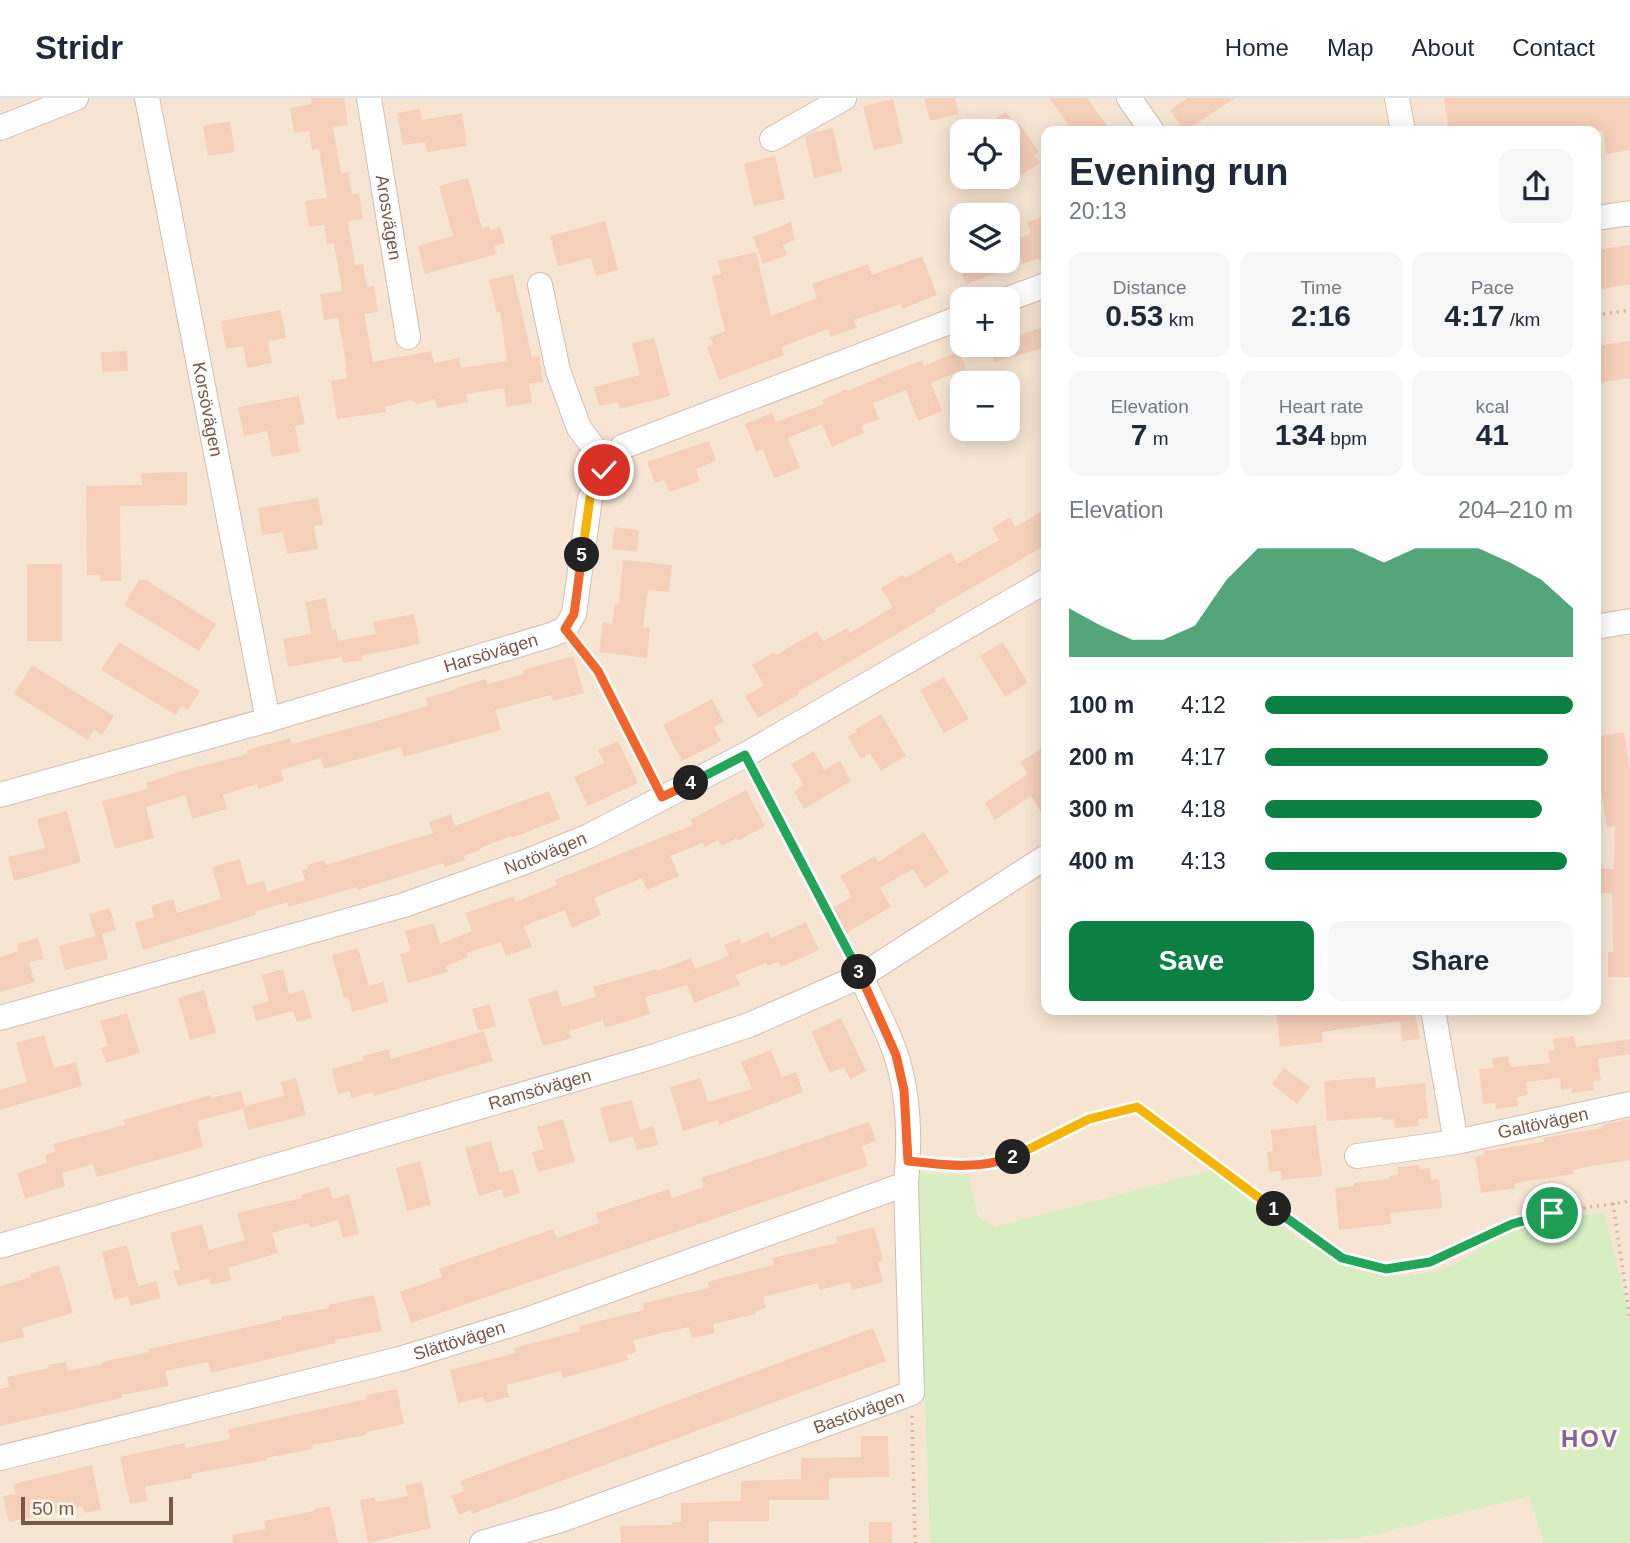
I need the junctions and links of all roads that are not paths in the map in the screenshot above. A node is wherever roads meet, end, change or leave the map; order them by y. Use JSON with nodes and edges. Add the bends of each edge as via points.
{"nodes":[{"id":1,"x":76,"y":98,"type":"edge"},
{"id":2,"x":147,"y":98,"type":"edge"},
{"id":3,"x":369,"y":98,"type":"edge"},
{"id":4,"x":844,"y":98,"type":"edge"},
{"id":5,"x":1129,"y":98,"type":"edge"},
{"id":6,"x":1398,"y":98,"type":"edge"},
{"id":7,"x":812,"y":106,"type":"edge"},
{"id":8,"x":3,"y":119,"type":"edge"},
{"id":9,"x":1149,"y":126,"type":"edge"},
{"id":10,"x":1403,"y":126,"type":"edge"},
{"id":11,"x":772,"y":139,"type":"dead end"},
{"id":12,"x":1630,"y":213,"type":"edge"},
{"id":13,"x":1601,"y":217,"type":"edge"},
{"id":14,"x":540,"y":285,"type":"dead end"},
{"id":15,"x":1041,"y":287,"type":"edge"},
{"id":16,"x":1020,"y":295,"type":"edge"},
{"id":17,"x":950,"y":322,"type":"edge"},
{"id":18,"x":408,"y":337,"type":"dead end"},
{"id":19,"x":607,"y":466,"type":"junction"},
{"id":20,"x":1041,"y":584,"type":"edge"},
{"id":21,"x":1630,"y":621,"type":"edge"},
{"id":22,"x":1601,"y":626,"type":"edge"},
{"id":23,"x":268,"y":720,"type":"junction"},
{"id":24,"x":0,"y":795,"type":"edge"},
{"id":25,"x":1041,"y":860,"type":"edge"},
{"id":26,"x":861,"y":976,"type":"junction"},
{"id":27,"x":1434,"y":1015,"type":"edge"},
{"id":28,"x":0,"y":1018,"type":"edge"},
{"id":29,"x":1630,"y":1104,"type":"edge"},
{"id":30,"x":1456,"y":1142,"type":"junction"},
{"id":31,"x":1357,"y":1156,"type":"dead end"},
{"id":32,"x":907,"y":1173,"type":"junction"},
{"id":33,"x":0,"y":1246,"type":"edge"},
{"id":34,"x":0,"y":1458,"type":"edge"},
{"id":35,"x":482,"y":1543,"type":"edge"}],
"edges":[{"from":1,"to":8,"type":"street"},
{"from":2,"to":23,"type":"street","name":"Korsövägen"},
{"from":3,"to":18,"type":"street","name":"Arosvägen"},
{"from":4,"to":7,"type":"street"},
{"from":5,"to":9,"type":"street"},
{"from":6,"to":10,"type":"street"},
{"from":7,"to":11,"type":"street"},
{"from":12,"to":13,"type":"street"},
{"from":14,"to":19,"type":"street","via":[[562,383],[579,428]]},
{"from":15,"to":16,"type":"street"},
{"from":17,"to":19,"type":"street","via":[[622,447]]},
{"from":19,"to":23,"type":"street","name":"Harsövägen","via":[[590,498],[574,614],[565,629]]},
{"from":20,"to":28,"type":"street","name":"Notövägen","via":[[745,755],[589,836],[404,905]]},
{"from":21,"to":22,"type":"street"},
{"from":23,"to":24,"type":"street","name":"Harsövägen"},
{"from":25,"to":26,"type":"street","name":"Ramsövägen"},
{"from":26,"to":32,"type":"street","name":"Bastövägen","via":[[896,1055],[904,1090]]},
{"from":26,"to":33,"type":"street","name":"Ramsövägen","via":[[749,1025],[655,1056]]},
{"from":27,"to":30,"type":"street"},
{"from":29,"to":30,"type":"street","name":"Galtövägen"},
{"from":30,"to":31,"type":"street","name":"Galtövägen"},
{"from":32,"to":34,"type":"street","name":"Slättövägen","via":[[526,1320],[400,1359]]},
{"from":32,"to":35,"type":"street","name":"Bastövägen","via":[[912,1393],[561,1520]]}]}
